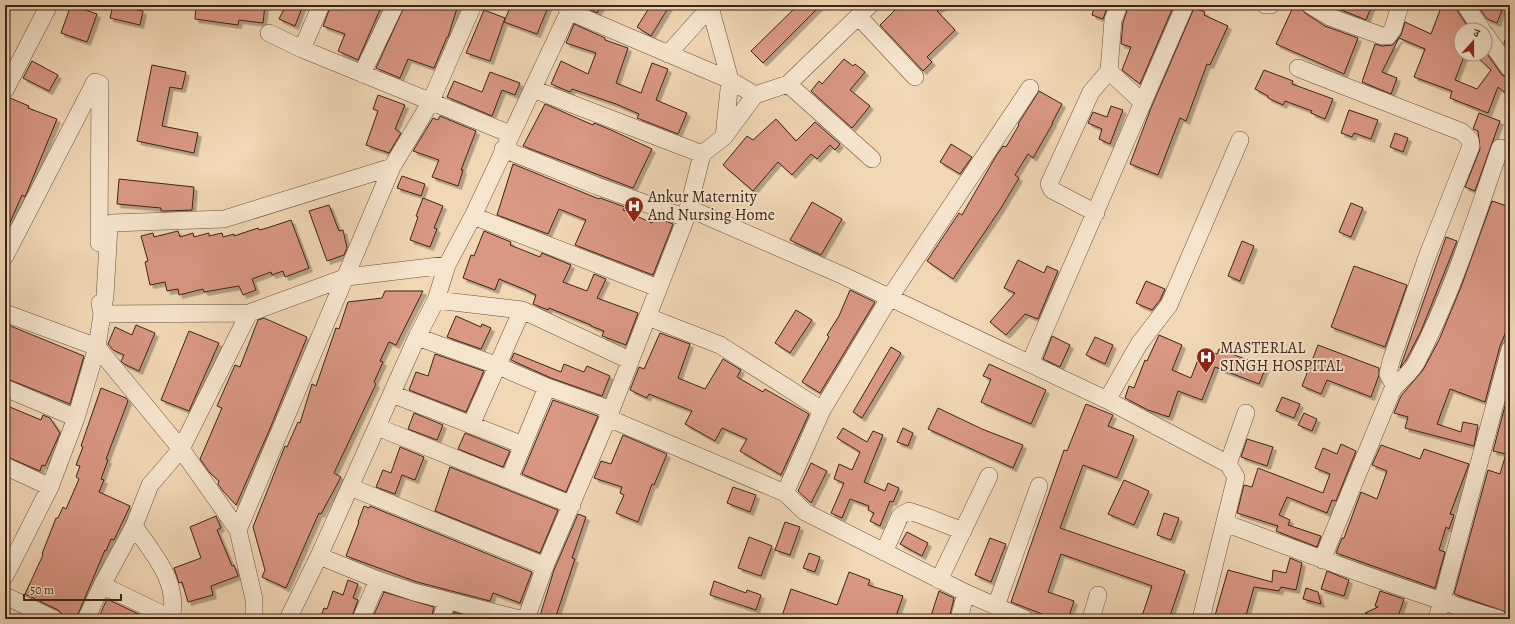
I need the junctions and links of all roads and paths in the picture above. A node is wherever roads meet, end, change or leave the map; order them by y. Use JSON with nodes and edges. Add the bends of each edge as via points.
{"nodes":[{"id":1,"x":49,"y":5,"type":"edge"},
{"id":2,"x":321,"y":5,"type":"edge"},
{"id":3,"x":395,"y":5,"type":"edge"},
{"id":4,"x":473,"y":5,"type":"edge"},
{"id":5,"x":1119,"y":5,"type":"edge"},
{"id":6,"x":1184,"y":5,"type":"edge"},
{"id":7,"x":1265,"y":5,"type":"edge"},
{"id":8,"x":1271,"y":5,"type":"edge"},
{"id":9,"x":1310,"y":5,"type":"edge"},
{"id":10,"x":1400,"y":5,"type":"edge"},
{"id":11,"x":711,"y":6,"type":"edge"},
{"id":12,"x":1466,"y":6,"type":"dead end"},
{"id":13,"x":569,"y":7,"type":"edge"},
{"id":14,"x":864,"y":11,"type":"edge"},
{"id":15,"x":1477,"y":22,"type":"edge"},
{"id":16,"x":269,"y":33,"type":"dead end"},
{"id":17,"x":1493,"y":45,"type":"edge"},
{"id":18,"x":302,"y":49,"type":"junction"},
{"id":19,"x":668,"y":54,"type":"junction"},
{"id":20,"x":1298,"y":68,"type":"dead end"},
{"id":21,"x":1510,"y":69,"type":"edge"},
{"id":22,"x":1110,"y":72,"type":"junction"},
{"id":23,"x":362,"y":74,"type":"junction"},
{"id":24,"x":915,"y":77,"type":"dead end"},
{"id":25,"x":730,"y":80,"type":"junction"},
{"id":26,"x":788,"y":84,"type":"junction"},
{"id":27,"x":1030,"y":88,"type":"dead end"},
{"id":28,"x":533,"y":89,"type":"junction"},
{"id":29,"x":5,"y":90,"type":"edge"},
{"id":30,"x":755,"y":95,"type":"junction"},
{"id":31,"x":430,"y":103,"type":"junction"},
{"id":32,"x":1143,"y":103,"type":"junction"},
{"id":33,"x":724,"y":137,"type":"junction"},
{"id":34,"x":1240,"y":140,"type":"dead end"},
{"id":35,"x":507,"y":142,"type":"junction"},
{"id":36,"x":1500,"y":148,"type":"dead end"},
{"id":37,"x":702,"y":154,"type":"junction"},
{"id":38,"x":872,"y":159,"type":"dead end"},
{"id":39,"x":392,"y":167,"type":"junction"},
{"id":40,"x":687,"y":213,"type":"junction"},
{"id":41,"x":1096,"y":213,"type":"junction"},
{"id":42,"x":474,"y":216,"type":"junction"},
{"id":43,"x":5,"y":256,"type":"edge"},
{"id":44,"x":447,"y":265,"type":"junction"},
{"id":45,"x":346,"y":277,"type":"junction"},
{"id":46,"x":658,"y":288,"type":"junction"},
{"id":47,"x":890,"y":298,"type":"junction"},
{"id":48,"x":436,"y":300,"type":"junction"},
{"id":49,"x":522,"y":310,"type":"junction"},
{"id":50,"x":5,"y":313,"type":"edge"},
{"id":51,"x":249,"y":313,"type":"junction"},
{"id":52,"x":102,"y":314,"type":"junction"},
{"id":53,"x":648,"y":317,"type":"junction"},
{"id":54,"x":417,"y":337,"type":"junction"},
{"id":55,"x":97,"y":347,"type":"junction"},
{"id":56,"x":1510,"y":352,"type":"edge"},
{"id":57,"x":629,"y":360,"type":"junction"},
{"id":58,"x":1030,"y":363,"type":"junction"},
{"id":59,"x":496,"y":365,"type":"junction"},
{"id":60,"x":547,"y":387,"type":"junction"},
{"id":61,"x":1395,"y":387,"type":"junction"},
{"id":62,"x":5,"y":388,"type":"edge"},
{"id":63,"x":392,"y":394,"type":"junction"},
{"id":64,"x":1107,"y":400,"type":"junction"},
{"id":65,"x":822,"y":410,"type":"junction"},
{"id":66,"x":1246,"y":412,"type":"dead end"},
{"id":67,"x":609,"y":414,"type":"junction"},
{"id":68,"x":76,"y":418,"type":"junction"},
{"id":69,"x":471,"y":425,"type":"junction"},
{"id":70,"x":377,"y":427,"type":"junction"},
{"id":71,"x":523,"y":445,"type":"junction"},
{"id":72,"x":181,"y":448,"type":"junction"},
{"id":73,"x":1228,"y":464,"type":"junction"},
{"id":74,"x":5,"y":466,"type":"edge"},
{"id":75,"x":989,"y":476,"type":"dead end"},
{"id":76,"x":509,"y":479,"type":"junction"},
{"id":77,"x":1039,"y":486,"type":"dead end"},
{"id":78,"x":50,"y":487,"type":"junction"},
{"id":79,"x":350,"y":487,"type":"junction"},
{"id":80,"x":785,"y":493,"type":"junction"},
{"id":81,"x":572,"y":505,"type":"junction"},
{"id":82,"x":1225,"y":523,"type":"junction"},
{"id":83,"x":134,"y":526,"type":"junction"},
{"id":84,"x":238,"y":530,"type":"junction"},
{"id":85,"x":963,"y":531,"type":"junction"},
{"id":86,"x":884,"y":552,"type":"junction"},
{"id":87,"x":319,"y":556,"type":"junction"},
{"id":88,"x":1322,"y":560,"type":"junction"},
{"id":89,"x":545,"y":566,"type":"junction"},
{"id":90,"x":5,"y":576,"type":"edge"},
{"id":91,"x":378,"y":580,"type":"junction"},
{"id":92,"x":939,"y":580,"type":"junction"},
{"id":93,"x":102,"y":585,"type":"junction"},
{"id":94,"x":966,"y":593,"type":"junction"},
{"id":95,"x":5,"y":596,"type":"edge"},
{"id":96,"x":1098,"y":596,"type":"dead end"},
{"id":97,"x":447,"y":601,"type":"junction"},
{"id":98,"x":1443,"y":602,"type":"junction"},
{"id":99,"x":996,"y":606,"type":"junction"},
{"id":100,"x":54,"y":619,"type":"edge"},
{"id":101,"x":86,"y":619,"type":"edge"},
{"id":102,"x":172,"y":619,"type":"edge"},
{"id":103,"x":254,"y":619,"type":"edge"},
{"id":104,"x":288,"y":619,"type":"edge"},
{"id":105,"x":361,"y":619,"type":"edge"},
{"id":106,"x":441,"y":619,"type":"edge"},
{"id":107,"x":520,"y":619,"type":"edge"},
{"id":108,"x":526,"y":619,"type":"edge"},
{"id":109,"x":960,"y":619,"type":"edge"},
{"id":110,"x":1025,"y":619,"type":"edge"},
{"id":111,"x":1091,"y":619,"type":"edge"},
{"id":112,"x":1201,"y":619,"type":"edge"},
{"id":113,"x":1437,"y":619,"type":"edge"},
{"id":114,"x":1499,"y":619,"type":"edge"}],
"edges":[{"from":1,"to":29,"type":"street"},
{"from":2,"to":18,"type":"street"},
{"from":3,"to":23,"type":"street"},
{"from":4,"to":31,"type":"street"},
{"from":5,"to":22,"type":"street","via":[[1113,20]]},
{"from":6,"to":32,"type":"street"},
{"from":7,"to":8,"type":"street"},
{"from":9,"to":10,"type":"street","via":[[1330,16],[1382,36],[1391,34]]},
{"from":11,"to":19,"type":"street"},
{"from":11,"to":25,"type":"street"},
{"from":12,"to":15,"type":"street"},
{"from":13,"to":19,"type":"street"},
{"from":13,"to":28,"type":"street"},
{"from":14,"to":24,"type":"street"},
{"from":14,"to":26,"type":"street"},
{"from":16,"to":18,"type":"street"},
{"from":17,"to":21,"type":"street"},
{"from":18,"to":23,"type":"street"},
{"from":19,"to":25,"type":"street"},
{"from":20,"to":61,"type":"street","via":[[1462,132],[1470,140],[1471,146],[1427,257],[1390,361],[1388,374]]},
{"from":22,"to":32,"type":"street"},
{"from":22,"to":41,"type":"street","via":[[1091,92],[1049,184],[1052,190]]},
{"from":23,"to":31,"type":"street"},
{"from":25,"to":30,"type":"street"},
{"from":25,"to":33,"type":"street"},
{"from":26,"to":30,"type":"street"},
{"from":26,"to":38,"type":"street"},
{"from":27,"to":47,"type":"street"},
{"from":28,"to":35,"type":"street"},
{"from":28,"to":37,"type":"street"},
{"from":30,"to":33,"type":"street"},
{"from":31,"to":35,"type":"street"},
{"from":31,"to":39,"type":"street"},
{"from":32,"to":41,"type":"street"},
{"from":33,"to":37,"type":"street"},
{"from":34,"to":64,"type":"street","via":[[1169,305],[1139,344]]},
{"from":35,"to":40,"type":"street","via":[[598,186]]},
{"from":35,"to":42,"type":"street"},
{"from":36,"to":61,"type":"street","via":[[1459,267],[1423,349],[1413,368]]},
{"from":37,"to":40,"type":"street"},
{"from":39,"to":45,"type":"street"},
{"from":39,"to":52,"type":"street","via":[[224,219],[112,223],[109,226]]},
{"from":40,"to":46,"type":"street"},
{"from":40,"to":47,"type":"street"},
{"from":41,"to":58,"type":"street"},
{"from":42,"to":44,"type":"street"},
{"from":42,"to":46,"type":"street"},
{"from":43,"to":52,"type":"street","via":[[95,82],[100,84],[98,293]]},
{"from":44,"to":45,"type":"street"},
{"from":44,"to":48,"type":"street"},
{"from":45,"to":51,"type":"street"},
{"from":45,"to":84,"type":"street"},
{"from":46,"to":53,"type":"street"},
{"from":47,"to":58,"type":"street"},
{"from":47,"to":65,"type":"street"},
{"from":48,"to":49,"type":"street"},
{"from":48,"to":54,"type":"street"},
{"from":49,"to":57,"type":"street"},
{"from":49,"to":59,"type":"street"},
{"from":50,"to":55,"type":"street"},
{"from":51,"to":52,"type":"street"},
{"from":51,"to":72,"type":"street"},
{"from":52,"to":55,"type":"street"},
{"from":53,"to":57,"type":"street"},
{"from":53,"to":65,"type":"street","via":[[720,345]]},
{"from":54,"to":59,"type":"street"},
{"from":54,"to":63,"type":"street"},
{"from":55,"to":68,"type":"street"},
{"from":55,"to":72,"type":"street"},
{"from":56,"to":98,"type":"street"},
{"from":57,"to":67,"type":"street"},
{"from":58,"to":64,"type":"street"},
{"from":59,"to":60,"type":"street"},
{"from":59,"to":69,"type":"street"},
{"from":60,"to":67,"type":"street"},
{"from":60,"to":71,"type":"street"},
{"from":61,"to":88,"type":"street"},
{"from":62,"to":68,"type":"street"},
{"from":63,"to":69,"type":"street"},
{"from":63,"to":70,"type":"street"},
{"from":64,"to":73,"type":"street"},
{"from":65,"to":80,"type":"street"},
{"from":66,"to":73,"type":"street"},
{"from":67,"to":80,"type":"street"},
{"from":67,"to":81,"type":"street"},
{"from":68,"to":78,"type":"street"},
{"from":69,"to":71,"type":"street"},
{"from":70,"to":76,"type":"street"},
{"from":70,"to":79,"type":"street"},
{"from":71,"to":76,"type":"street"},
{"from":72,"to":83,"type":"street","via":[[150,485]]},
{"from":72,"to":84,"type":"street"},
{"from":73,"to":82,"type":"street","via":[[1236,477]]},
{"from":74,"to":78,"type":"street"},
{"from":75,"to":85,"type":"street"},
{"from":76,"to":81,"type":"street"},
{"from":77,"to":99,"type":"street"},
{"from":78,"to":90,"type":"street"},
{"from":79,"to":87,"type":"street"},
{"from":79,"to":89,"type":"street"},
{"from":80,"to":86,"type":"street","via":[[805,512]]},
{"from":81,"to":89,"type":"street"},
{"from":82,"to":88,"type":"street"},
{"from":82,"to":112,"type":"street"},
{"from":83,"to":93,"type":"street"},
{"from":83,"to":102,"type":"street","via":[[167,573],[173,593]]},
{"from":84,"to":103,"type":"street","via":[[254,599]]},
{"from":85,"to":86,"type":"street","via":[[909,511],[900,516]]},
{"from":85,"to":92,"type":"street"},
{"from":86,"to":92,"type":"street"},
{"from":87,"to":91,"type":"street"},
{"from":87,"to":104,"type":"street"},
{"from":88,"to":98,"type":"street"},
{"from":89,"to":108,"type":"street"},
{"from":91,"to":97,"type":"street"},
{"from":91,"to":105,"type":"street"},
{"from":92,"to":94,"type":"street"},
{"from":93,"to":101,"type":"street"},
{"from":93,"to":102,"type":"street"},
{"from":94,"to":99,"type":"street"},
{"from":94,"to":109,"type":"street"},
{"from":95,"to":100,"type":"street"},
{"from":96,"to":111,"type":"street"},
{"from":97,"to":106,"type":"street"},
{"from":97,"to":107,"type":"street"},
{"from":98,"to":113,"type":"street"},
{"from":98,"to":114,"type":"street"},
{"from":99,"to":110,"type":"street"}]}
